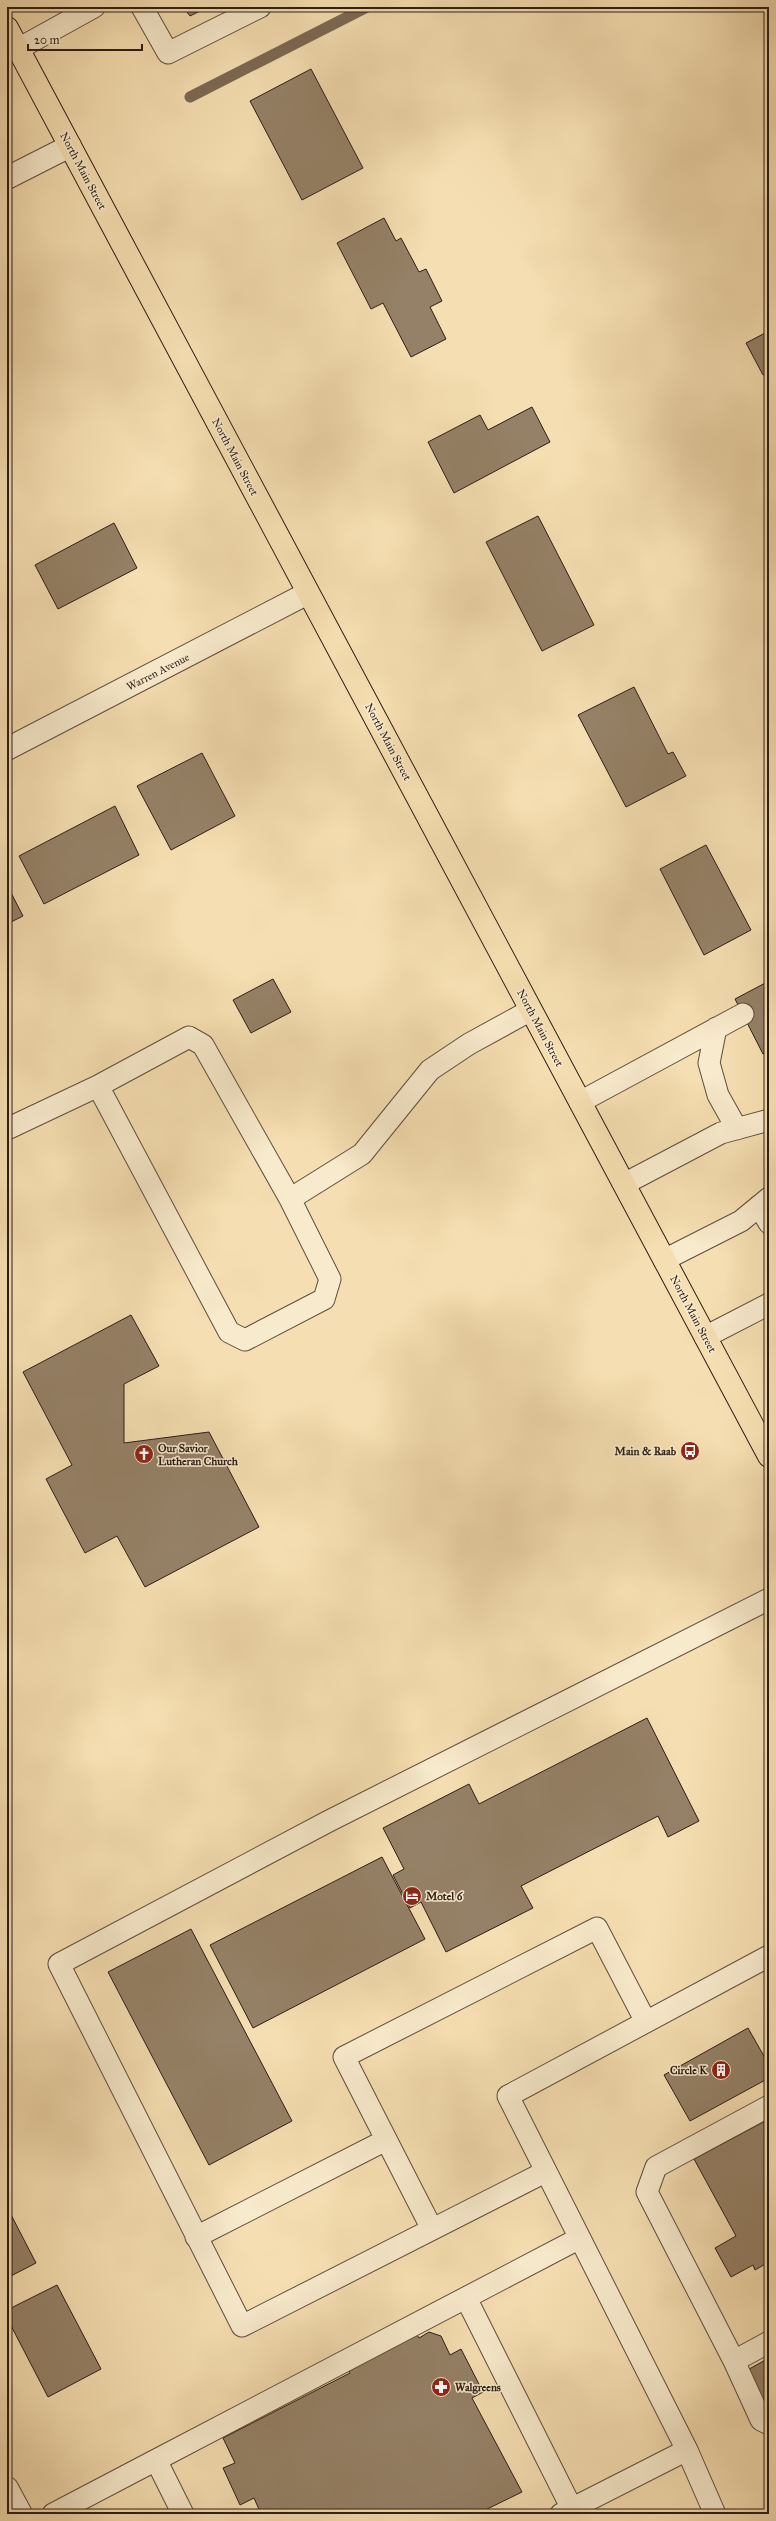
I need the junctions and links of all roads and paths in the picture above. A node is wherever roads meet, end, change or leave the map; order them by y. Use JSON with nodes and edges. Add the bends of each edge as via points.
{"nodes":[{"id":1,"x":94,"y":7,"type":"edge"},
{"id":2,"x":142,"y":7,"type":"edge"},
{"id":3,"x":260,"y":7,"type":"edge"},
{"id":4,"x":7,"y":28,"type":"edge"},
{"id":5,"x":18,"y":49,"type":"junction"},
{"id":6,"x":70,"y":146,"type":"junction"},
{"id":7,"x":7,"y":178,"type":"edge"},
{"id":8,"x":308,"y":593,"type":"junction"},
{"id":9,"x":7,"y":750,"type":"edge"},
{"id":10,"x":531,"y":1010,"type":"junction"},
{"id":11,"x":743,"y":1014,"type":"dead end"},
{"id":12,"x":716,"y":1028,"type":"junction"},
{"id":13,"x":98,"y":1086,"type":"junction"},
{"id":14,"x":580,"y":1102,"type":"junction"},
{"id":15,"x":769,"y":1120,"type":"edge"},
{"id":16,"x":7,"y":1129,"type":"edge"},
{"id":17,"x":737,"y":1129,"type":"junction"},
{"id":18,"x":624,"y":1184,"type":"junction"},
{"id":19,"x":290,"y":1199,"type":"junction"},
{"id":20,"x":766,"y":1209,"type":"edge"},
{"id":21,"x":664,"y":1260,"type":"junction"},
{"id":22,"x":769,"y":1304,"type":"edge"},
{"id":23,"x":705,"y":1337,"type":"junction"},
{"id":24,"x":769,"y":1456,"type":"edge"},
{"id":25,"x":769,"y":1599,"type":"edge"},
{"id":26,"x":769,"y":1956,"type":"edge"},
{"id":27,"x":646,"y":2022,"type":"junction"},
{"id":28,"x":769,"y":2106,"type":"edge"},
{"id":29,"x":386,"y":2140,"type":"junction"},
{"id":30,"x":545,"y":2172,"type":"junction"},
{"id":31,"x":432,"y":2229,"type":"junction"},
{"id":32,"x":196,"y":2237,"type":"junction"},
{"id":33,"x":578,"y":2239,"type":"junction"},
{"id":34,"x":466,"y":2298,"type":"junction"},
{"id":35,"x":769,"y":2342,"type":"edge"},
{"id":36,"x":734,"y":2361,"type":"junction"},
{"id":37,"x":769,"y":2424,"type":"edge"},
{"id":38,"x":686,"y":2450,"type":"junction"},
{"id":39,"x":156,"y":2460,"type":"junction"},
{"id":40,"x":7,"y":2488,"type":"edge"},
{"id":41,"x":566,"y":2511,"type":"edge"},
{"id":42,"x":21,"y":2514,"type":"edge"},
{"id":43,"x":53,"y":2514,"type":"edge"},
{"id":44,"x":183,"y":2514,"type":"edge"},
{"id":45,"x":715,"y":2514,"type":"edge"}],
"edges":[{"from":1,"to":5,"type":"lane"},
{"from":2,"to":3,"type":"lane","via":[[168,53]]},
{"from":4,"to":5,"type":"main road","name":"North Main Street"},
{"from":5,"to":6,"type":"main road","name":"North Main Street"},
{"from":6,"to":7,"type":"street"},
{"from":6,"to":8,"type":"main road","name":"North Main Street"},
{"from":8,"to":9,"type":"street","name":"Warren Avenue"},
{"from":8,"to":10,"type":"main road","name":"North Main Street"},
{"from":10,"to":14,"type":"main road","name":"North Main Street"},
{"from":10,"to":19,"type":"lane","via":[[469,1044],[430,1070],[362,1154]]},
{"from":11,"to":12,"type":"lane"},
{"from":12,"to":14,"type":"lane"},
{"from":12,"to":17,"type":"lane","via":[[709,1063],[718,1095]]},
{"from":13,"to":16,"type":"lane"},
{"from":13,"to":19,"type":"lane","via":[[189,1037],[203,1045]]},
{"from":13,"to":19,"type":"lane","via":[[229,1332],[245,1340],[324,1299],[330,1279]]},
{"from":14,"to":18,"type":"main road","name":"North Main Street"},
{"from":15,"to":17,"type":"lane"},
{"from":17,"to":18,"type":"lane","via":[[720,1133]]},
{"from":18,"to":21,"type":"main road","name":"North Main Street"},
{"from":20,"to":21,"type":"lane"},
{"from":21,"to":23,"type":"main road","name":"North Main Street"},
{"from":22,"to":23,"type":"lane"},
{"from":23,"to":24,"type":"main road","name":"North Main Street"},
{"from":25,"to":32,"type":"lane","via":[[329,1821],[59,1964]]},
{"from":26,"to":27,"type":"lane"},
{"from":27,"to":29,"type":"lane","via":[[597,1928],[344,2057]]},
{"from":27,"to":30,"type":"lane","via":[[508,2096]]},
{"from":28,"to":36,"type":"lane","via":[[656,2167],[647,2192]]},
{"from":29,"to":31,"type":"lane"},
{"from":29,"to":32,"type":"lane"},
{"from":30,"to":31,"type":"lane"},
{"from":30,"to":33,"type":"lane"},
{"from":31,"to":32,"type":"lane","via":[[242,2326]]},
{"from":33,"to":34,"type":"lane"},
{"from":33,"to":38,"type":"lane"},
{"from":34,"to":39,"type":"lane"},
{"from":34,"to":41,"type":"lane"},
{"from":35,"to":36,"type":"lane"},
{"from":36,"to":37,"type":"lane","via":[[761,2420]]},
{"from":38,"to":41,"type":"lane"},
{"from":38,"to":45,"type":"lane"},
{"from":39,"to":43,"type":"lane"},
{"from":39,"to":44,"type":"lane"},
{"from":40,"to":42,"type":"street"}]}
